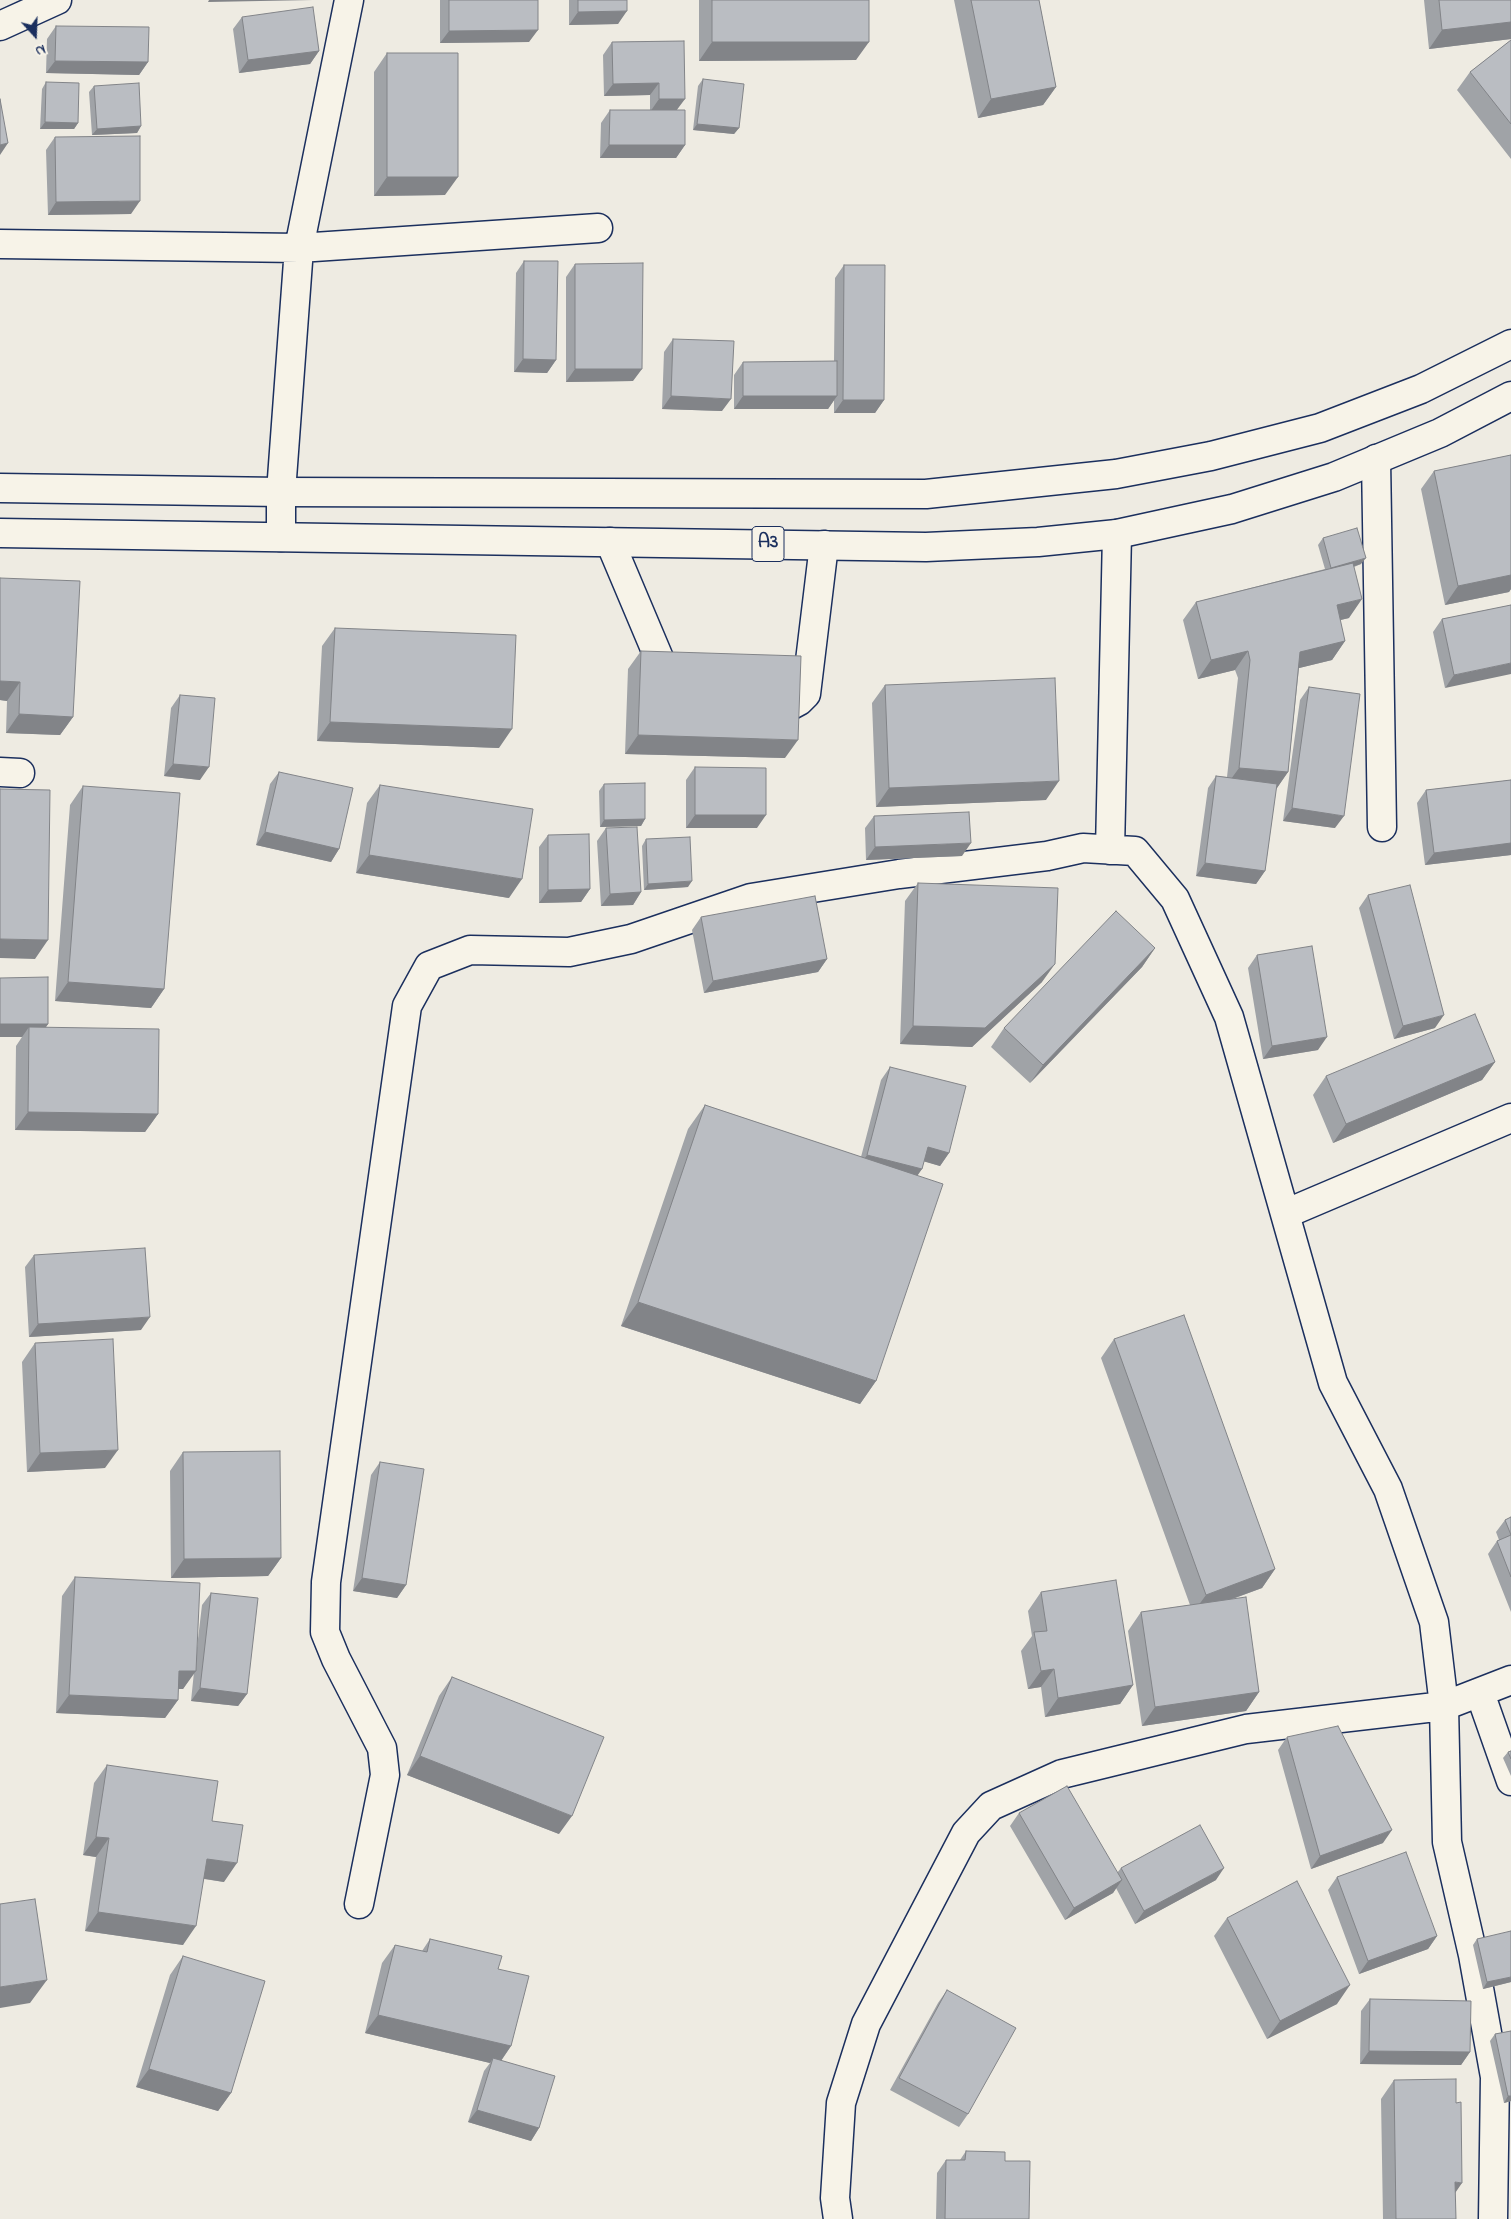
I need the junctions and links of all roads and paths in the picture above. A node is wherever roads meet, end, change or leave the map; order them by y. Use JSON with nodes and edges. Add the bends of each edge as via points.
{"nodes":[{"id":1,"x":57,"y":0,"type":"edge"},
{"id":2,"x":349,"y":0,"type":"edge"},
{"id":3,"x":0,"y":26,"type":"edge"},
{"id":4,"x":598,"y":228,"type":"dead end"},
{"id":5,"x":0,"y":244,"type":"edge"},
{"id":6,"x":299,"y":248,"type":"junction"},
{"id":7,"x":1511,"y":344,"type":"edge"},
{"id":8,"x":1511,"y":396,"type":"edge"},
{"id":9,"x":1376,"y":459,"type":"junction"},
{"id":10,"x":0,"y":488,"type":"edge"},
{"id":11,"x":281,"y":492,"type":"junction"},
{"id":12,"x":0,"y":533,"type":"edge"},
{"id":13,"x":1116,"y":534,"type":"junction"},
{"id":14,"x":281,"y":537,"type":"junction"},
{"id":15,"x":610,"y":542,"type":"junction"},
{"id":16,"x":824,"y":545,"type":"junction"},
{"id":17,"x":664,"y":670,"type":"edge"},
{"id":18,"x":786,"y":708,"type":"edge"},
{"id":19,"x":1382,"y":827,"type":"dead end"},
{"id":20,"x":1110,"y":850,"type":"junction"},
{"id":21,"x":1511,"y":1118,"type":"edge"},
{"id":22,"x":1285,"y":1214,"type":"junction"},
{"id":23,"x":1511,"y":1680,"type":"edge"},
{"id":24,"x":1480,"y":1692,"type":"junction"},
{"id":25,"x":1444,"y":1706,"type":"junction"},
{"id":26,"x":1511,"y":1780,"type":"edge"},
{"id":27,"x":359,"y":1904,"type":"dead end"},
{"id":28,"x":838,"y":2219,"type":"edge"},
{"id":29,"x":1493,"y":2219,"type":"edge"}],
"edges":[{"from":1,"to":3,"type":"street"},
{"from":2,"to":6,"type":"street"},
{"from":4,"to":6,"type":"street"},
{"from":5,"to":6,"type":"street"},
{"from":6,"to":11,"type":"street"},
{"from":7,"to":11,"type":"street","via":[[1421,390],[1320,428],[1212,456],[1116,474],[926,494]]},
{"from":8,"to":9,"type":"street","number":"A3","via":[[1440,433]]},
{"from":9,"to":13,"type":"street","number":"A3","via":[[1334,477],[1232,508]]},
{"from":9,"to":19,"type":"street"},
{"from":10,"to":11,"type":"street"},
{"from":11,"to":14,"type":"street"},
{"from":12,"to":14,"type":"street","number":"A3"},
{"from":13,"to":16,"type":"street","number":"A3","via":[[1038,542],[926,547]]},
{"from":13,"to":20,"type":"street"},
{"from":14,"to":15,"type":"street","number":"A3"},
{"from":15,"to":16,"type":"street","number":"A3"},
{"from":15,"to":17,"type":"street"},
{"from":16,"to":18,"type":"street","via":[[806,694]]},
{"from":20,"to":22,"type":"street","via":[[1135,851],[1175,899],[1229,1017]]},
{"from":20,"to":27,"type":"street","via":[[1083,848],[1047,856],[900,874],[751,898],[631,939],[568,952],[470,950],[429,966],[407,1006],[326,1582],[325,1632],[382,1748],[385,1775]]},
{"from":21,"to":22,"type":"street"},
{"from":22,"to":25,"type":"street","via":[[1333,1383],[1388,1489],[1434,1622]]},
{"from":23,"to":24,"type":"street"},
{"from":24,"to":25,"type":"street"},
{"from":24,"to":26,"type":"street"},
{"from":25,"to":28,"type":"street","via":[[1246,1729],[1062,1774],[990,1806],[966,1833],[866,2024],[841,2103],[835,2198]]},
{"from":25,"to":29,"type":"street","via":[[1447,1842],[1473,1955],[1495,2078]]}]}
